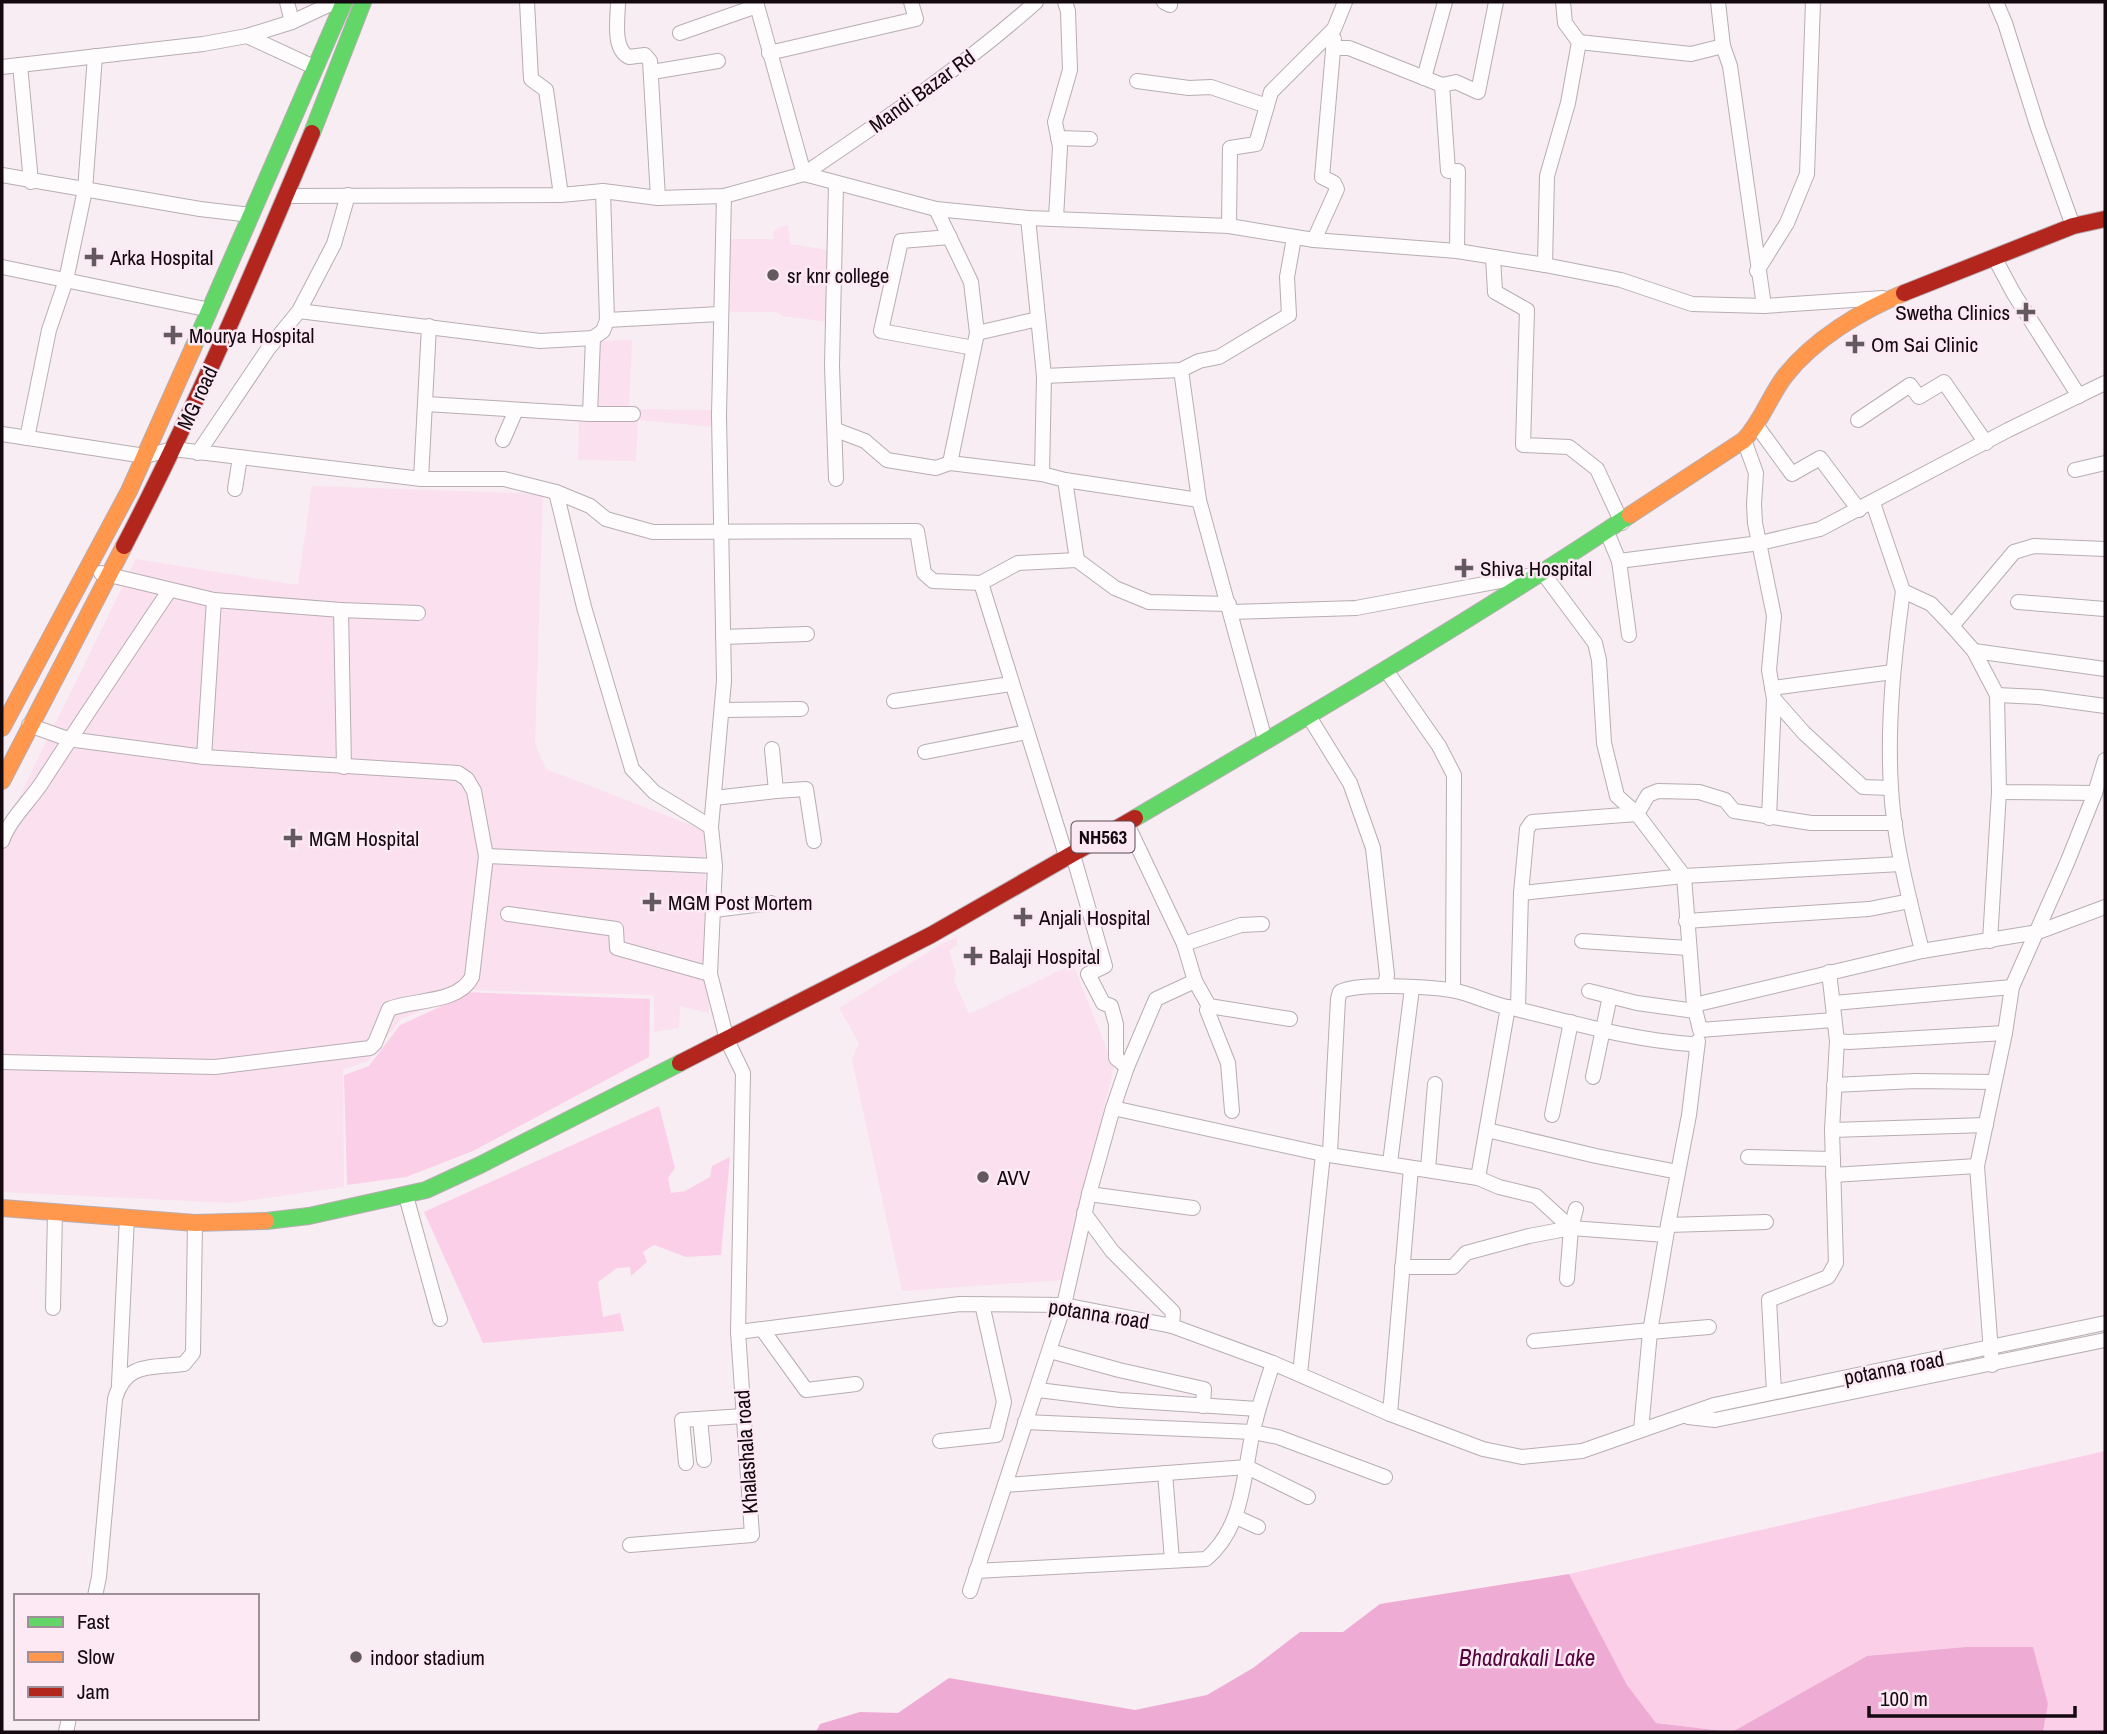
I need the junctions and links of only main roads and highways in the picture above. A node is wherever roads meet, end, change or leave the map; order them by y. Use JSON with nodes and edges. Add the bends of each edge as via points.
{"nodes":[{"id":1,"x":344,"y":2,"type":"edge"},
{"id":2,"x":363,"y":2,"type":"edge"},
{"id":3,"x":2105,"y":219,"type":"edge"},
{"id":4,"x":2,"y":728,"type":"edge"},
{"id":5,"x":2,"y":781,"type":"edge"},
{"id":6,"x":2,"y":1208,"type":"edge"}],
"edges":[{"from":1,"to":4,"type":"main road","name":"MG road","via":[[129,491]]},
{"from":2,"to":5,"type":"main road","name":"MG road","via":[[235,317],[173,449]]},
{"from":3,"to":6,"type":"main road","number":"NH563","via":[[2073,226],[1994,257],[1895,297],[1851,321],[1814,345],[1784,377],[1744,440],[1622,523],[1386,670],[931,934],[480,1165],[405,1196],[258,1222],[195,1223]]}]}
